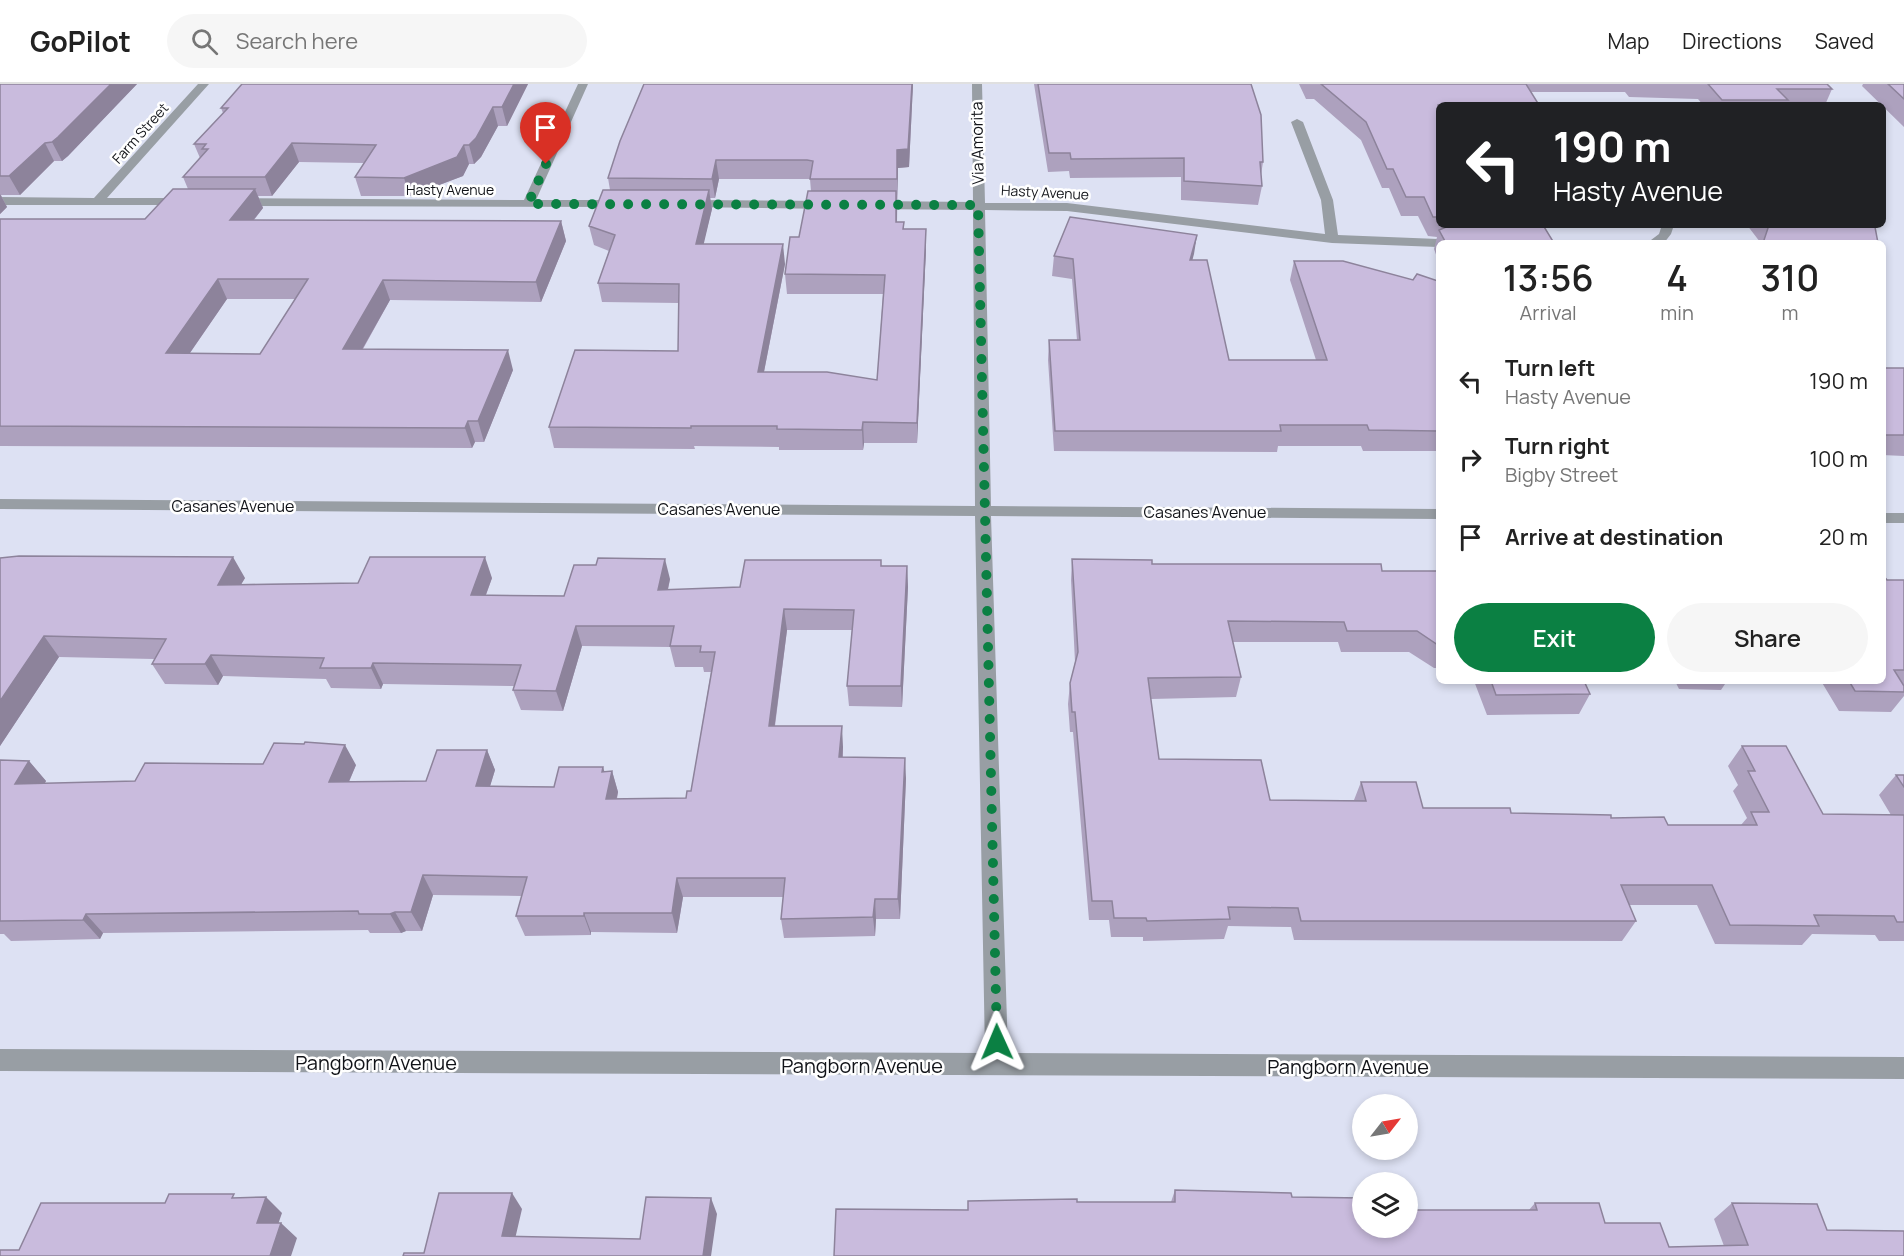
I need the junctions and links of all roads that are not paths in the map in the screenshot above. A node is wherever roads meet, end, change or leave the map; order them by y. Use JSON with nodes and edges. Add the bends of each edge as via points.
{"nodes":[{"id":1,"x":204,"y":84,"type":"edge"},
{"id":2,"x":583,"y":84,"type":"edge"},
{"id":3,"x":977,"y":84,"type":"edge"},
{"id":4,"x":1297,"y":122,"type":"dead end"},
{"id":5,"x":0,"y":201,"type":"edge"},
{"id":6,"x":97,"y":202,"type":"junction"},
{"id":7,"x":193,"y":202,"type":"edge"},
{"id":8,"x":228,"y":202,"type":"edge"},
{"id":9,"x":528,"y":204,"type":"junction"},
{"id":10,"x":634,"y":204,"type":"edge"},
{"id":11,"x":670,"y":204,"type":"edge"},
{"id":12,"x":978,"y":205,"type":"junction"},
{"id":13,"x":1667,"y":228,"type":"edge"},
{"id":14,"x":1332,"y":239,"type":"junction"},
{"id":15,"x":1658,"y":240,"type":"edge"},
{"id":16,"x":1436,"y":243,"type":"edge"},
{"id":17,"x":0,"y":504,"type":"edge"},
{"id":18,"x":983,"y":510,"type":"junction"},
{"id":19,"x":1436,"y":514,"type":"edge"},
{"id":20,"x":1886,"y":518,"type":"edge"},
{"id":21,"x":1904,"y":518,"type":"edge"},
{"id":22,"x":0,"y":1060,"type":"edge"},
{"id":23,"x":997,"y":1065,"type":"junction"},
{"id":24,"x":1904,"y":1068,"type":"edge"}],
"edges":[{"from":1,"to":6,"type":"street","name":"Farm Street"},
{"from":2,"to":9,"type":"street"},
{"from":3,"to":12,"type":"street","name":"Via Amorita"},
{"from":4,"to":14,"type":"street","via":[[1327,200]]},
{"from":5,"to":6,"type":"street"},
{"from":6,"to":7,"type":"street"},
{"from":8,"to":9,"type":"street","name":"Hasty Avenue"},
{"from":9,"to":10,"type":"street","name":"Hasty Avenue"},
{"from":11,"to":12,"type":"street","name":"Hasty Avenue"},
{"from":12,"to":14,"type":"street","name":"Hasty Avenue","via":[[1080,208]]},
{"from":12,"to":18,"type":"street","name":"Via Amorita"},
{"from":13,"to":15,"type":"street"},
{"from":14,"to":16,"type":"street","name":"Hasty Avenue"},
{"from":17,"to":18,"type":"street","name":"Casanes Avenue"},
{"from":18,"to":19,"type":"street","name":"Casanes Avenue"},
{"from":18,"to":23,"type":"street","name":"Via Amorita"},
{"from":20,"to":21,"type":"street"},
{"from":22,"to":23,"type":"street","name":"Pangborn Avenue"},
{"from":23,"to":24,"type":"street","name":"Pangborn Avenue"}]}
